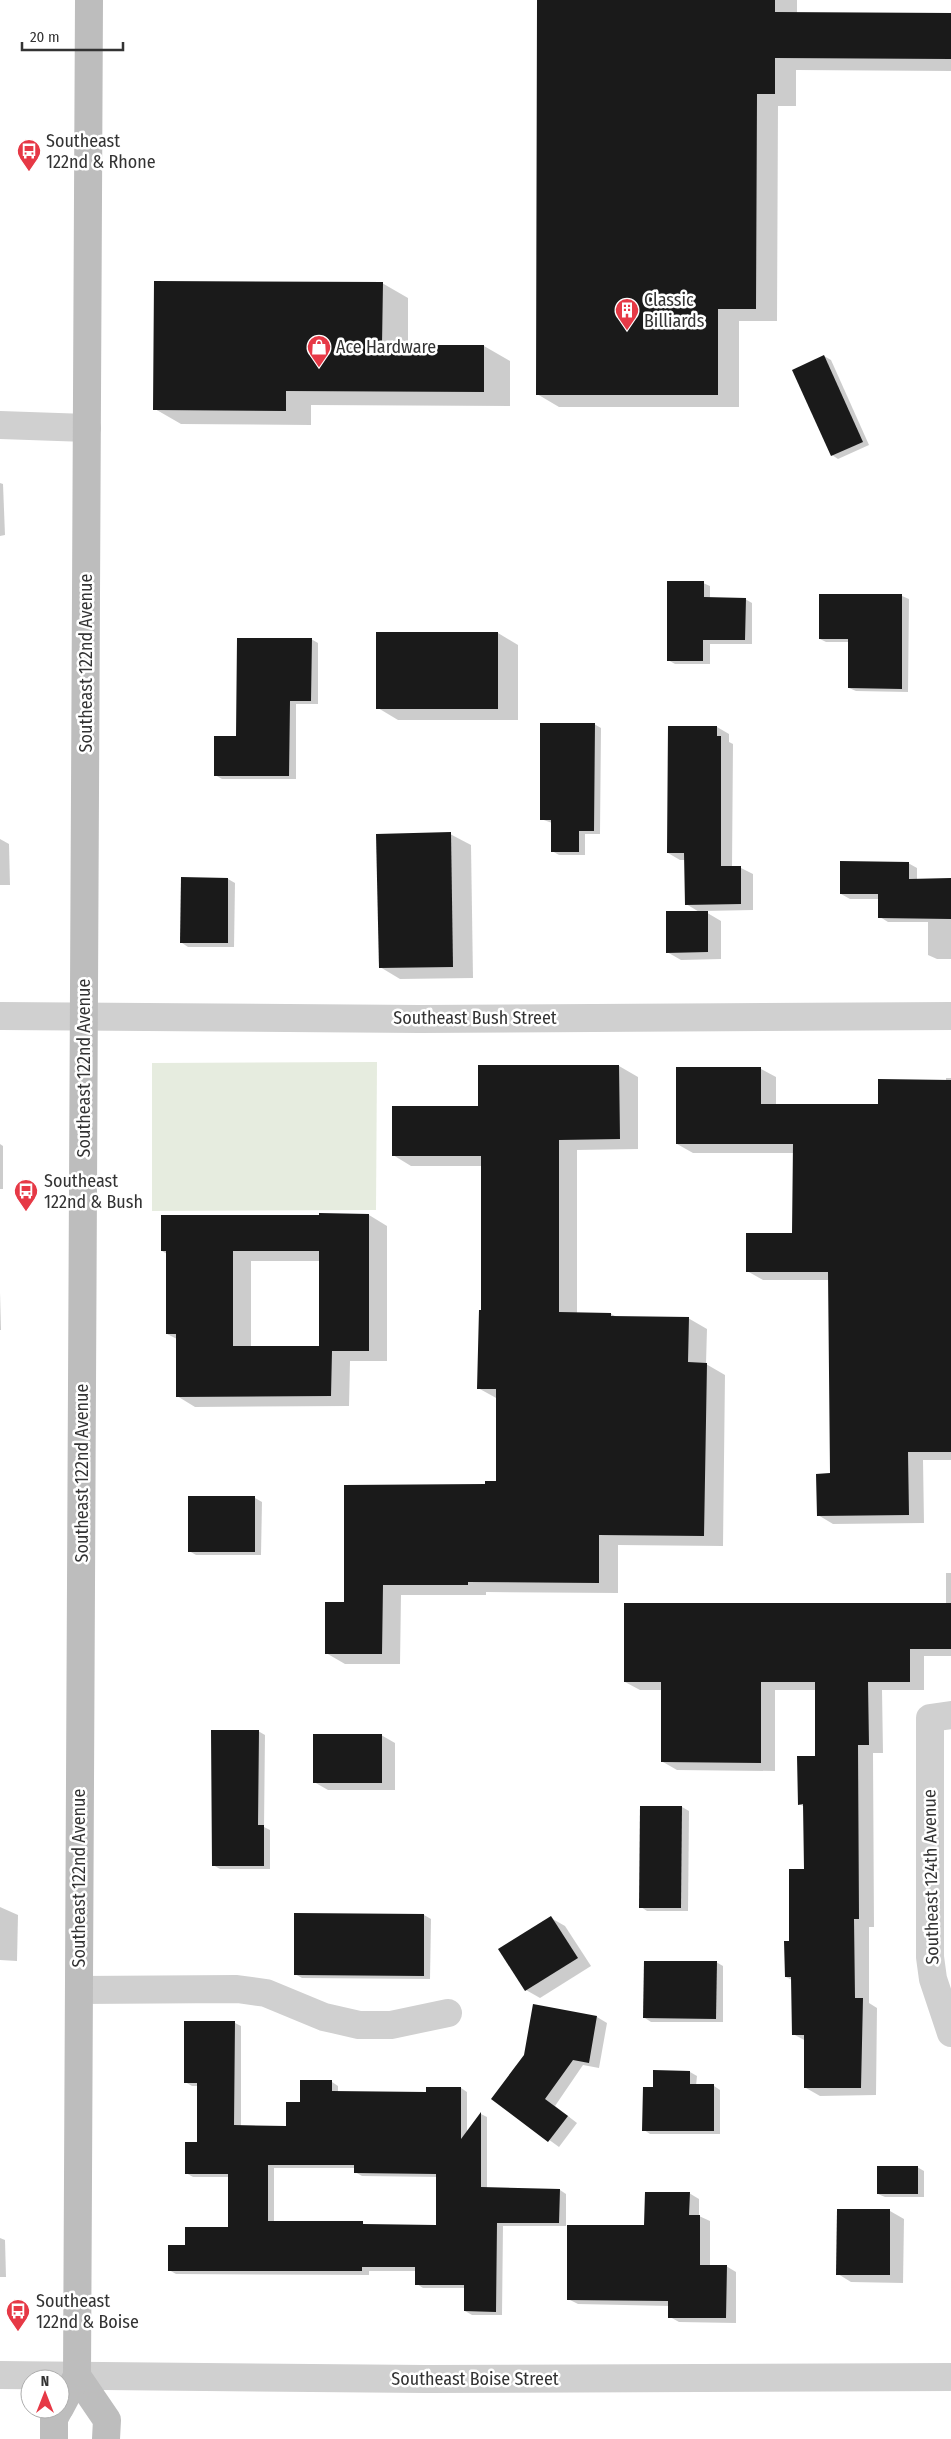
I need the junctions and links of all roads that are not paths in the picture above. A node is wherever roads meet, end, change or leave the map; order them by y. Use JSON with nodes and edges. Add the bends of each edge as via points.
{"nodes":[{"id":1,"x":89,"y":0,"type":"edge"},
{"id":2,"x":0,"y":425,"type":"edge"},
{"id":3,"x":87,"y":428,"type":"junction"},
{"id":4,"x":0,"y":1016,"type":"edge"},
{"id":5,"x":951,"y":1016,"type":"edge"},
{"id":6,"x":85,"y":1017,"type":"junction"},
{"id":7,"x":941,"y":1716,"type":"edge"},
{"id":8,"x":79,"y":1990,"type":"junction"},
{"id":9,"x":448,"y":2014,"type":"dead end"},
{"id":10,"x":951,"y":2034,"type":"edge"},
{"id":11,"x":0,"y":2375,"type":"edge"},
{"id":12,"x":77,"y":2376,"type":"junction"},
{"id":13,"x":951,"y":2377,"type":"edge"},
{"id":14,"x":70,"y":2389,"type":"edge"},
{"id":15,"x":54,"y":2419,"type":"edge"},
{"id":16,"x":54,"y":2439,"type":"edge"},
{"id":17,"x":106,"y":2439,"type":"edge"}],
"edges":[{"from":1,"to":3,"type":"main road","name":"Southeast 122nd Avenue"},
{"from":2,"to":3,"type":"street"},
{"from":3,"to":6,"type":"main road","name":"Southeast 122nd Avenue"},
{"from":4,"to":6,"type":"street","name":"Southeast Bush Street"},
{"from":5,"to":6,"type":"street","name":"Southeast Bush Street"},
{"from":6,"to":8,"type":"main road","name":"Southeast 122nd Avenue"},
{"from":7,"to":10,"type":"street","name":"Southeast 124th Avenue","via":[[930,1957],[933,1978]]},
{"from":8,"to":9,"type":"street","via":[[238,1989],[266,1993],[324,2017],[360,2025],[391,2025]]},
{"from":8,"to":12,"type":"main road","name":"Southeast 122nd Avenue"},
{"from":11,"to":12,"type":"street","name":"Southeast Boise Street"},
{"from":12,"to":13,"type":"street","name":"Southeast Boise Street","via":[[426,2379]]},
{"from":12,"to":14,"type":"main road","name":"Southeast 122nd Avenue"},
{"from":12,"to":17,"type":"main road","via":[[107,2420]]},
{"from":15,"to":16,"type":"main road","name":"Southeast 122nd Avenue"}]}
